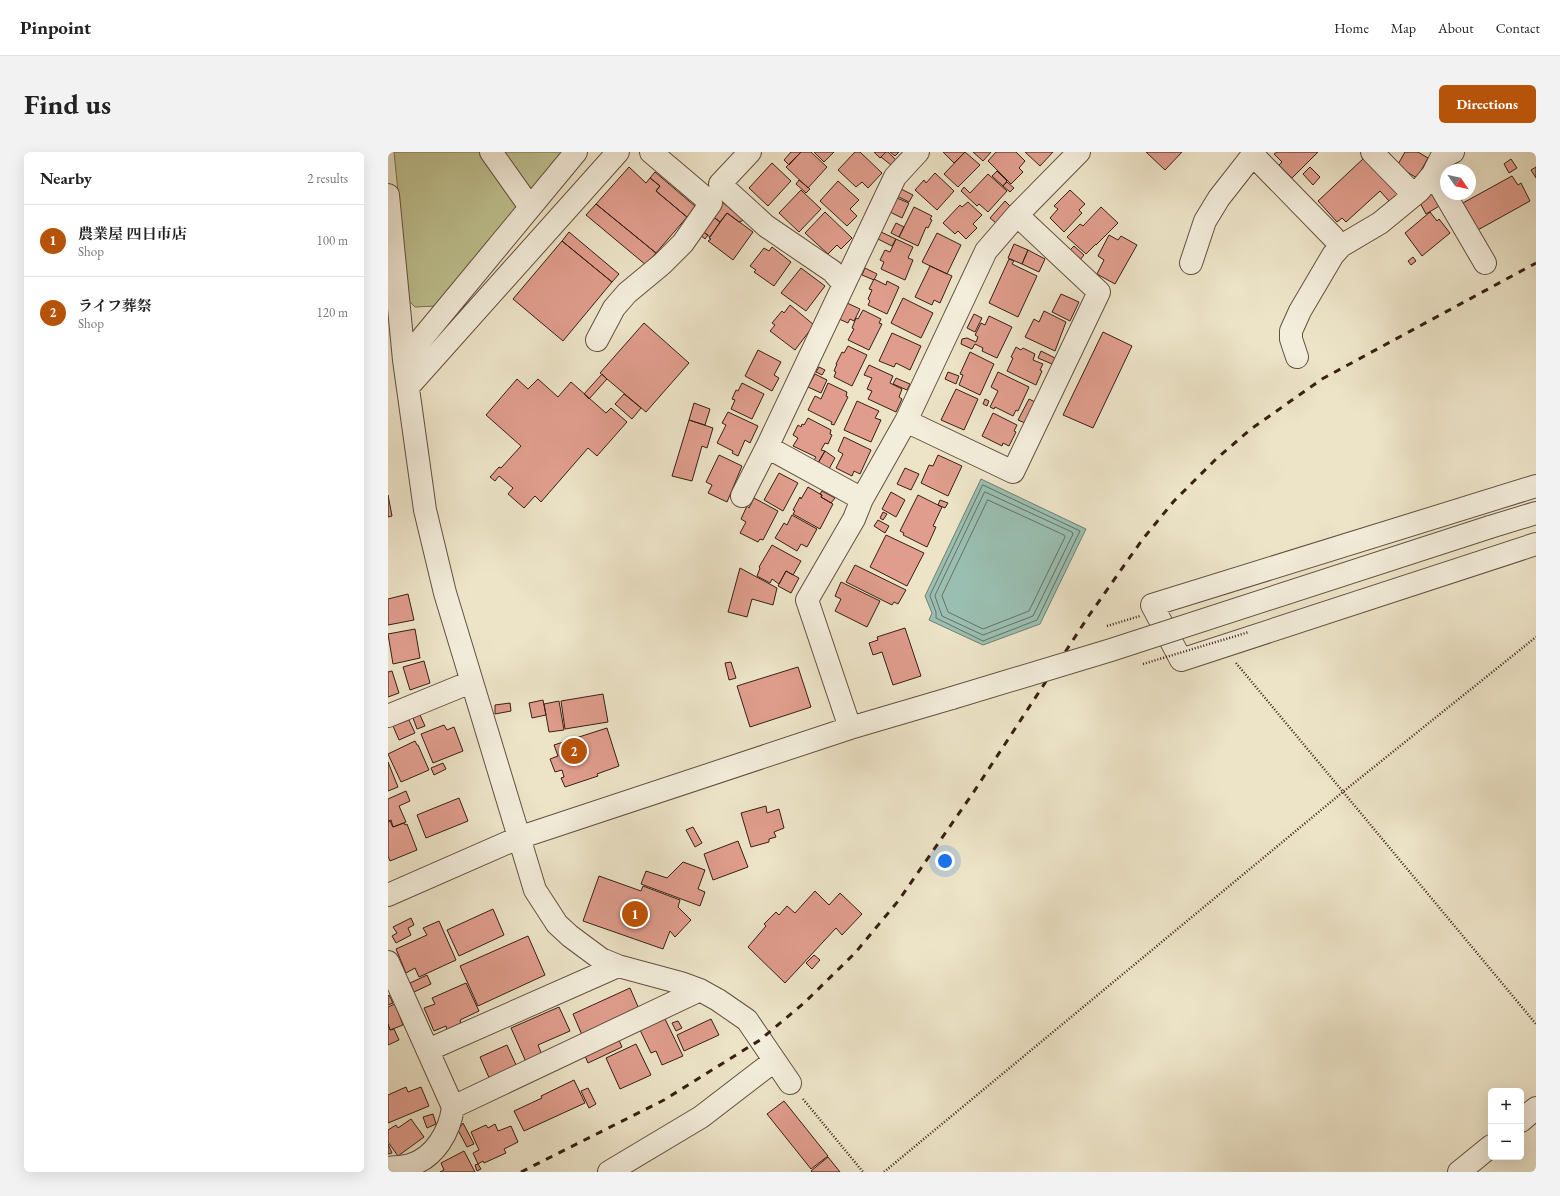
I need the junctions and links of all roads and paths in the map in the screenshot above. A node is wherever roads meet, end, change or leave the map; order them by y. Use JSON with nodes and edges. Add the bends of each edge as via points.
{"nodes":[{"id":1,"x":491,"y":152,"type":"edge"},
{"id":2,"x":576,"y":152,"type":"edge"},
{"id":3,"x":618,"y":152,"type":"edge"},
{"id":4,"x":651,"y":152,"type":"edge"},
{"id":5,"x":750,"y":152,"type":"edge"},
{"id":6,"x":918,"y":152,"type":"edge"},
{"id":7,"x":1080,"y":152,"type":"edge"},
{"id":8,"x":1372,"y":152,"type":"edge"},
{"id":9,"x":1453,"y":152,"type":"edge"},
{"id":10,"x":1254,"y":154,"type":"edge"},
{"id":11,"x":1433,"y":174,"type":"junction"},
{"id":12,"x":1407,"y":188,"type":"dead end"},
{"id":13,"x":388,"y":195,"type":"edge"},
{"id":14,"x":530,"y":207,"type":"junction"},
{"id":15,"x":1017,"y":215,"type":"junction"},
{"id":16,"x":1333,"y":237,"type":"dead end"},
{"id":17,"x":1485,"y":263,"type":"dead end"},
{"id":18,"x":1192,"y":264,"type":"dead end"},
{"id":19,"x":844,"y":284,"type":"junction"},
{"id":20,"x":597,"y":340,"type":"dead end"},
{"id":21,"x":1297,"y":357,"type":"dead end"},
{"id":22,"x":404,"y":360,"type":"junction"},
{"id":23,"x":408,"y":387,"type":"junction"},
{"id":24,"x":906,"y":421,"type":"junction"},
{"id":25,"x":767,"y":447,"type":"junction"},
{"id":26,"x":1536,"y":486,"type":"edge"},
{"id":27,"x":742,"y":496,"type":"dead end"},
{"id":28,"x":862,"y":499,"type":"junction"},
{"id":29,"x":1536,"y":513,"type":"edge"},
{"id":30,"x":1536,"y":544,"type":"edge"},
{"id":31,"x":1249,"y":632,"type":"dead end"},
{"id":32,"x":1536,"y":637,"type":"edge"},
{"id":33,"x":1222,"y":646,"type":"junction"},
{"id":34,"x":1136,"y":667,"type":"dead end"},
{"id":35,"x":471,"y":682,"type":"junction"},
{"id":36,"x":388,"y":716,"type":"edge"},
{"id":37,"x":850,"y":728,"type":"junction"},
{"id":38,"x":1344,"y":791,"type":"junction"},
{"id":39,"x":518,"y":838,"type":"junction"},
{"id":40,"x":388,"y":895,"type":"edge"},
{"id":41,"x":388,"y":962,"type":"edge"},
{"id":42,"x":618,"y":966,"type":"junction"},
{"id":43,"x":700,"y":990,"type":"junction"},
{"id":44,"x":1536,"y":1024,"type":"edge"},
{"id":45,"x":428,"y":1050,"type":"junction"},
{"id":46,"x":774,"y":1061,"type":"junction"},
{"id":47,"x":790,"y":1083,"type":"joint"},
{"id":48,"x":453,"y":1107,"type":"junction"},
{"id":49,"x":1536,"y":1108,"type":"edge"},
{"id":50,"x":1524,"y":1118,"type":"edge"},
{"id":51,"x":1488,"y":1148,"type":"edge"},
{"id":52,"x":388,"y":1168,"type":"edge"},
{"id":53,"x":609,"y":1172,"type":"edge"},
{"id":54,"x":863,"y":1172,"type":"edge"},
{"id":55,"x":884,"y":1172,"type":"edge"},
{"id":56,"x":1459,"y":1172,"type":"edge"}],
"edges":[{"from":1,"to":14,"type":"street"},
{"from":2,"to":14,"type":"street"},
{"from":3,"to":23,"type":"street"},
{"from":4,"to":20,"type":"street","via":[[711,203],[683,242],[614,308]]},
{"from":5,"to":19,"type":"street","via":[[720,184],[766,226],[832,271]]},
{"from":6,"to":19,"type":"street","via":[[895,177]]},
{"from":7,"to":15,"type":"street"},
{"from":8,"to":12,"type":"street"},
{"from":9,"to":11,"type":"street","via":[[1441,158]]},
{"from":10,"to":16,"type":"street"},
{"from":10,"to":18,"type":"street","via":[[1219,198],[1205,221]]},
{"from":11,"to":17,"type":"street"},
{"from":11,"to":21,"type":"street","via":[[1419,191],[1393,214],[1341,246],[1333,255],[1291,331]]},
{"from":13,"to":22,"type":"street"},
{"from":14,"to":22,"type":"street"},
{"from":15,"to":24,"type":"street","via":[[986,251]]},
{"from":15,"to":24,"type":"street","via":[[1099,292],[1013,472]]},
{"from":19,"to":25,"type":"street"},
{"from":22,"to":23,"type":"street"},
{"from":23,"to":35,"type":"street","via":[[425,510],[445,593]]},
{"from":24,"to":28,"type":"street"},
{"from":25,"to":27,"type":"street"},
{"from":25,"to":28,"type":"street"},
{"from":26,"to":33,"type":"street","via":[[1152,605],[1181,660]]},
{"from":28,"to":37,"type":"street","via":[[854,519],[806,600]]},
{"from":29,"to":37,"type":"street","bridge":true,"via":[[1119,647]]},
{"from":30,"to":33,"type":"street"},
{"from":31,"to":34,"type":"path","bridge":true},
{"from":32,"to":38,"type":"path"},
{"from":33,"to":38,"type":"path"},
{"from":35,"to":36,"type":"street"},
{"from":35,"to":39,"type":"street"},
{"from":37,"to":39,"type":"street"},
{"from":38,"to":44,"type":"path"},
{"from":38,"to":55,"type":"path"},
{"from":39,"to":40,"type":"street"},
{"from":39,"to":42,"type":"street","via":[[535,890],[557,924],[601,959]]},
{"from":41,"to":45,"type":"street"},
{"from":42,"to":43,"type":"street"},
{"from":42,"to":45,"type":"street"},
{"from":43,"to":46,"type":"street","via":[[747,1020]]},
{"from":43,"to":48,"type":"street"},
{"from":45,"to":48,"type":"street"},
{"from":46,"to":47,"type":"street"},
{"from":46,"to":53,"type":"street","via":[[702,1117]]},
{"from":47,"to":54,"type":"path"},
{"from":48,"to":52,"type":"street","via":[[452,1118],[438,1146],[411,1165]]},
{"from":49,"to":50,"type":"street"},
{"from":51,"to":56,"type":"street"}]}
